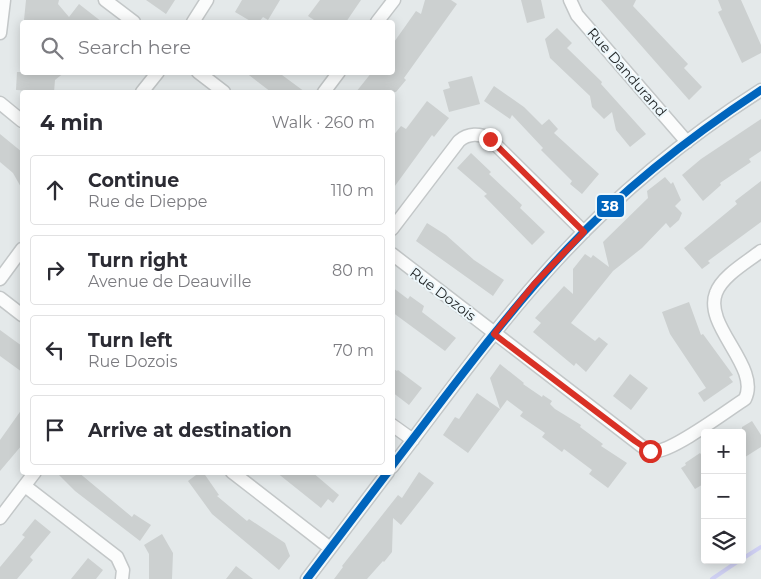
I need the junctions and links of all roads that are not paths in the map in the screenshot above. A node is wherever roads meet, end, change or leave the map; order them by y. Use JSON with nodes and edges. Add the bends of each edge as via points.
{"nodes":[{"id":1,"x":4,"y":0,"type":"edge"},
{"id":2,"x":105,"y":0,"type":"edge"},
{"id":3,"x":207,"y":0,"type":"edge"},
{"id":4,"x":394,"y":0,"type":"edge"},
{"id":5,"x":570,"y":0,"type":"edge"},
{"id":6,"x":131,"y":20,"type":"edge"},
{"id":7,"x":194,"y":20,"type":"edge"},
{"id":8,"x":379,"y":20,"type":"edge"},
{"id":9,"x":0,"y":33,"type":"edge"},
{"id":10,"x":156,"y":75,"type":"edge"},
{"id":11,"x":202,"y":75,"type":"edge"},
{"id":12,"x":337,"y":75,"type":"edge"},
{"id":13,"x":144,"y":90,"type":"edge"},
{"id":14,"x":221,"y":90,"type":"edge"},
{"id":15,"x":326,"y":90,"type":"edge"},
{"id":16,"x":761,"y":90,"type":"edge"},
{"id":17,"x":0,"y":103,"type":"edge"},
{"id":18,"x":20,"y":119,"type":"edge"},
{"id":19,"x":687,"y":142,"type":"junction"},
{"id":20,"x":395,"y":225,"type":"edge"},
{"id":21,"x":584,"y":232,"type":"junction"},
{"id":22,"x":761,"y":251,"type":"edge"},
{"id":23,"x":20,"y":252,"type":"edge"},
{"id":24,"x":395,"y":256,"type":"edge"},
{"id":25,"x":0,"y":278,"type":"edge"},
{"id":26,"x":0,"y":298,"type":"edge"},
{"id":27,"x":20,"y":313,"type":"edge"},
{"id":28,"x":494,"y":334,"type":"junction"},
{"id":29,"x":395,"y":427,"type":"edge"},
{"id":30,"x":413,"y":440,"type":"junction"},
{"id":31,"x":395,"y":463,"type":"edge"},
{"id":32,"x":33,"y":475,"type":"edge"},
{"id":33,"x":236,"y":475,"type":"edge"},
{"id":34,"x":386,"y":475,"type":"edge"},
{"id":35,"x":24,"y":486,"type":"junction"},
{"id":36,"x":0,"y":518,"type":"edge"},
{"id":37,"x":330,"y":548,"type":"junction"},
{"id":38,"x":122,"y":579,"type":"edge"},
{"id":39,"x":307,"y":579,"type":"edge"}],
"edges":[{"from":1,"to":9,"type":"street"},
{"from":2,"to":6,"type":"street"},
{"from":3,"to":7,"type":"street"},
{"from":4,"to":8,"type":"street"},
{"from":5,"to":19,"type":"street","name":"Rue Dandurand","via":[[574,11]]},
{"from":10,"to":13,"type":"street"},
{"from":11,"to":14,"type":"street"},
{"from":12,"to":15,"type":"street"},
{"from":16,"to":19,"type":"street"},
{"from":17,"to":18,"type":"street"},
{"from":19,"to":21,"type":"street"},
{"from":20,"to":21,"type":"street","via":[[459,141],[479,135],[490,139]]},
{"from":21,"to":28,"type":"street","via":[[534,284]]},
{"from":22,"to":28,"type":"street","name":"Rue Dozois","via":[[726,279],[714,300],[721,318],[753,369],[755,382],[752,392],[666,449],[645,449]]},
{"from":23,"to":25,"type":"street"},
{"from":24,"to":28,"type":"street","name":"Rue Dozois"},
{"from":26,"to":27,"type":"street"},
{"from":28,"to":30,"type":"street"},
{"from":29,"to":30,"type":"street"},
{"from":30,"to":31,"type":"street"},
{"from":32,"to":35,"type":"street"},
{"from":33,"to":37,"type":"street"},
{"from":34,"to":37,"type":"street"},
{"from":35,"to":36,"type":"street"},
{"from":35,"to":38,"type":"street","via":[[117,557],[123,570]]},
{"from":37,"to":39,"type":"street"}]}
